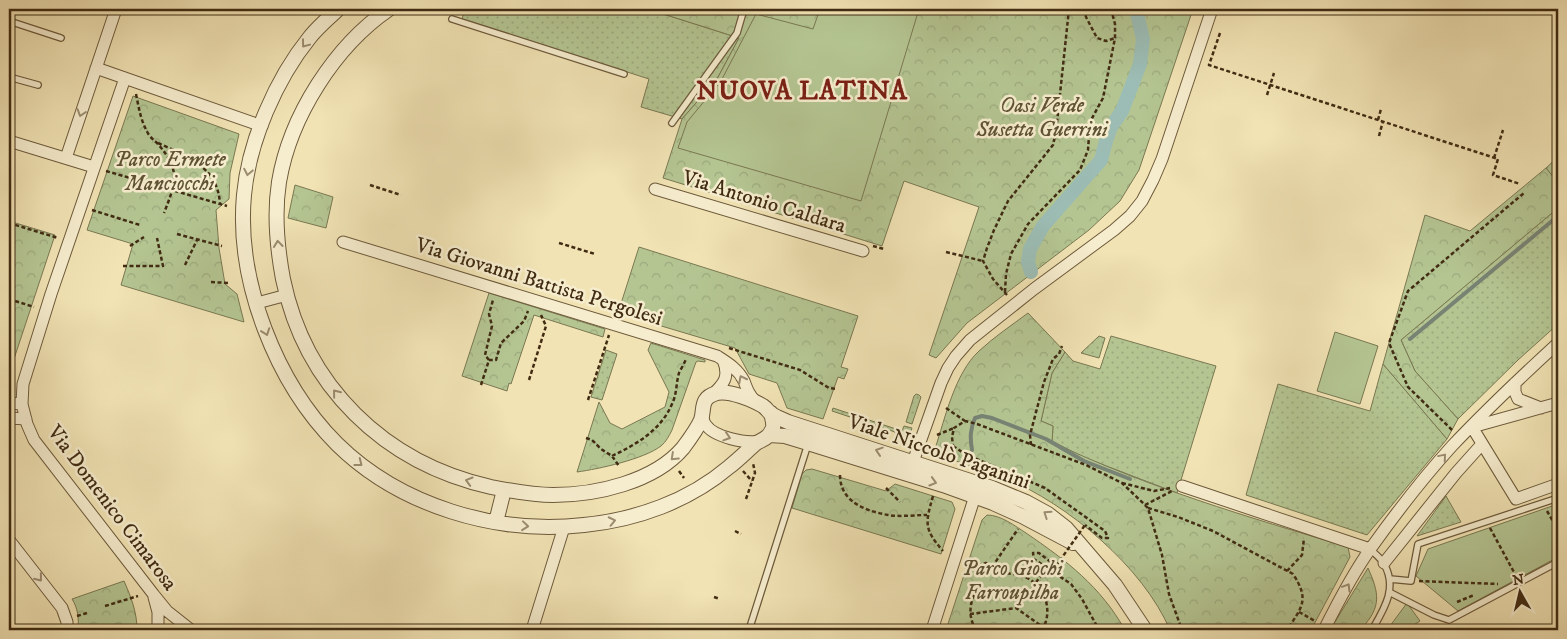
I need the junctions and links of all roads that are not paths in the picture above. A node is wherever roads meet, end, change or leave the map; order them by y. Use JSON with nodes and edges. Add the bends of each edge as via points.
{"nodes":[{"id":1,"x":116,"y":9,"type":"edge"},
{"id":2,"x":338,"y":9,"type":"edge"},
{"id":3,"x":389,"y":9,"type":"edge"},
{"id":4,"x":744,"y":9,"type":"edge"},
{"id":5,"x":1212,"y":9,"type":"edge"},
{"id":6,"x":452,"y":19,"type":"dead end"},
{"id":7,"x":9,"y":21,"type":"edge"},
{"id":8,"x":61,"y":38,"type":"dead end"},
{"id":9,"x":96,"y":68,"type":"junction"},
{"id":10,"x":624,"y":74,"type":"dead end"},
{"id":11,"x":9,"y":77,"type":"edge"},
{"id":12,"x":125,"y":78,"type":"junction"},
{"id":13,"x":38,"y":85,"type":"dead end"},
{"id":14,"x":672,"y":123,"type":"dead end"},
{"id":15,"x":262,"y":126,"type":"junction"},
{"id":16,"x":9,"y":141,"type":"edge"},
{"id":17,"x":66,"y":158,"type":"junction"},
{"id":18,"x":99,"y":169,"type":"junction"},
{"id":19,"x":655,"y":189,"type":"dead end"},
{"id":20,"x":343,"y":242,"type":"dead end"},
{"id":21,"x":863,"y":251,"type":"dead end"},
{"id":22,"x":287,"y":296,"type":"junction"},
{"id":23,"x":257,"y":303,"type":"junction"},
{"id":24,"x":1558,"y":343,"type":"edge"},
{"id":25,"x":723,"y":360,"type":"junction"},
{"id":26,"x":1515,"y":384,"type":"junction"},
{"id":27,"x":711,"y":396,"type":"junction"},
{"id":28,"x":9,"y":403,"type":"edge"},
{"id":29,"x":757,"y":403,"type":"junction"},
{"id":30,"x":1558,"y":403,"type":"edge"},
{"id":31,"x":22,"y":404,"type":"junction"},
{"id":32,"x":1541,"y":408,"type":"junction"},
{"id":33,"x":771,"y":413,"type":"junction"},
{"id":34,"x":9,"y":418,"type":"edge"},
{"id":35,"x":702,"y":418,"type":"junction"},
{"id":36,"x":26,"y":419,"type":"junction"},
{"id":37,"x":1472,"y":426,"type":"junction"},
{"id":38,"x":764,"y":438,"type":"junction"},
{"id":39,"x":808,"y":443,"type":"junction"},
{"id":40,"x":1482,"y":444,"type":"junction"},
{"id":41,"x":913,"y":462,"type":"junction"},
{"id":42,"x":1558,"y":484,"type":"edge"},
{"id":43,"x":1182,"y":486,"type":"road end"},
{"id":44,"x":504,"y":490,"type":"junction"},
{"id":45,"x":975,"y":496,"type":"junction"},
{"id":46,"x":1558,"y":498,"type":"edge"},
{"id":47,"x":496,"y":522,"type":"junction"},
{"id":48,"x":564,"y":527,"type":"junction"},
{"id":49,"x":9,"y":540,"type":"edge"},
{"id":50,"x":1083,"y":548,"type":"junction"},
{"id":51,"x":1370,"y":549,"type":"junction"},
{"id":52,"x":1558,"y":562,"type":"edge"},
{"id":53,"x":1384,"y":563,"type":"junction"},
{"id":54,"x":1390,"y":579,"type":"junction"},
{"id":55,"x":1389,"y":592,"type":"junction"},
{"id":56,"x":154,"y":595,"type":"junction"},
{"id":57,"x":1324,"y":629,"type":"edge"},
{"id":58,"x":67,"y":630,"type":"edge"},
{"id":59,"x":158,"y":630,"type":"edge"},
{"id":60,"x":191,"y":630,"type":"edge"},
{"id":61,"x":532,"y":630,"type":"edge"},
{"id":62,"x":749,"y":630,"type":"edge"},
{"id":63,"x":932,"y":630,"type":"edge"},
{"id":64,"x":1145,"y":630,"type":"edge"},
{"id":65,"x":1372,"y":630,"type":"edge"}],
"edges":[{"from":1,"to":9,"type":"street"},
{"from":2,"to":15,"type":"street","one_way":true,"via":[[294,58],[277,88]]},
{"from":22,"to":3,"type":"street","one_way":true,"via":[[276,219],[280,180],[288,148],[309,101],[335,60],[363,30]]},
{"from":4,"to":14,"type":"lane","via":[[737,33]]},
{"from":5,"to":41,"type":"street","via":[[1162,159],[1142,200],[1114,230],[970,340],[948,368]]},
{"from":6,"to":10,"type":"lane"},
{"from":7,"to":8,"type":"lane"},
{"from":9,"to":12,"type":"street"},
{"from":9,"to":17,"type":"street","one_way":true},
{"from":11,"to":13,"type":"lane"},
{"from":12,"to":15,"type":"street"},
{"from":12,"to":18,"type":"street","name":"Via Domenico Cimarosa"},
{"from":15,"to":23,"type":"street","one_way":true,"via":[[250,164],[244,204],[247,261]]},
{"from":16,"to":17,"type":"street"},
{"from":17,"to":18,"type":"street"},
{"from":18,"to":31,"type":"street","name":"Via Domenico Cimarosa","via":[[51,294],[23,384]]},
{"from":19,"to":21,"type":"street","name":"Via Antonio Caldara"},
{"from":20,"to":25,"type":"street","name":"Via Giovanni Battista Pergolesi"},
{"from":22,"to":23,"type":"street"},
{"from":44,"to":22,"type":"street","one_way":true,"via":[[432,468],[369,427],[325,379],[302,337]]},
{"from":23,"to":47,"type":"street","one_way":true,"via":[[286,374],[314,416],[343,450],[382,480],[412,496],[451,511]]},
{"from":24,"to":26,"type":"street"},
{"from":25,"to":27,"type":"street","via":[[726,376]]},
{"from":29,"to":25,"type":"street","name":"Via Giovanni Battista Pergolesi","one_way":true,"via":[[739,372]]},
{"from":26,"to":32,"type":"street","via":[[1518,399]]},
{"from":26,"to":37,"type":"street"},
{"from":27,"to":29,"type":"street","name":"Viale Niccolò Paganini","via":[[724,392]]},
{"from":27,"to":35,"type":"street","via":[[703,406]]},
{"from":28,"to":31,"type":"street"},
{"from":29,"to":33,"type":"street","name":"Viale Niccolò Paganini"},
{"from":30,"to":32,"type":"street"},
{"from":31,"to":36,"type":"street","name":"Via Domenico Cimarosa"},
{"from":32,"to":37,"type":"street"},
{"from":33,"to":38,"type":"street","via":[[773,428]]},
{"from":41,"to":33,"type":"street","name":"Viale Niccolò Paganini","one_way":true,"via":[[798,425]]},
{"from":34,"to":36,"type":"street"},
{"from":35,"to":38,"type":"street","name":"Viale Niccolò Paganini","one_way":true,"via":[[706,426],[718,434],[746,442]]},
{"from":35,"to":44,"type":"street","one_way":true,"via":[[689,440],[670,461],[630,482],[569,494]]},
{"from":36,"to":56,"type":"street","name":"Via Domenico Cimarosa","via":[[34,440]]},
{"from":37,"to":40,"type":"street"},
{"from":51,"to":37,"type":"street","one_way":true},
{"from":38,"to":39,"type":"street","name":"Viale Niccolò Paganini","via":[[785,436]]},
{"from":48,"to":38,"type":"street","one_way":true,"via":[[611,521],[670,503],[719,476]]},
{"from":39,"to":45,"type":"street","name":"Viale Niccolò Paganini","one_way":true},
{"from":39,"to":62,"type":"lane"},
{"from":40,"to":42,"type":"street","via":[[1516,499]]},
{"from":40,"to":53,"type":"street"},
{"from":50,"to":41,"type":"street","name":"Viale Niccolò Paganini","one_way":true,"via":[[1066,528],[1026,502]]},
{"from":43,"to":51,"type":"street"},
{"from":44,"to":47,"type":"street"},
{"from":45,"to":50,"type":"street","name":"Viale Niccolò Paganini"},
{"from":45,"to":63,"type":"street"},
{"from":46,"to":54,"type":"lane","via":[[1418,544],[1411,581]]},
{"from":47,"to":48,"type":"street","one_way":true},
{"from":48,"to":61,"type":"street"},
{"from":49,"to":58,"type":"street","one_way":true,"via":[[55,597],[62,608]]},
{"from":50,"to":64,"type":"street","name":"Viale Niccolò Paganini","via":[[1115,585]]},
{"from":51,"to":53,"type":"lane"},
{"from":57,"to":51,"type":"street","one_way":true},
{"from":52,"to":55,"type":"lane","via":[[1449,620]]},
{"from":53,"to":54,"type":"lane"},
{"from":54,"to":55,"type":"lane"},
{"from":55,"to":65,"type":"lane","via":[[1388,601]]},
{"from":56,"to":59,"type":"street"},
{"from":56,"to":60,"type":"street","name":"Via Domenico Cimarosa","via":[[167,611]]}]}
